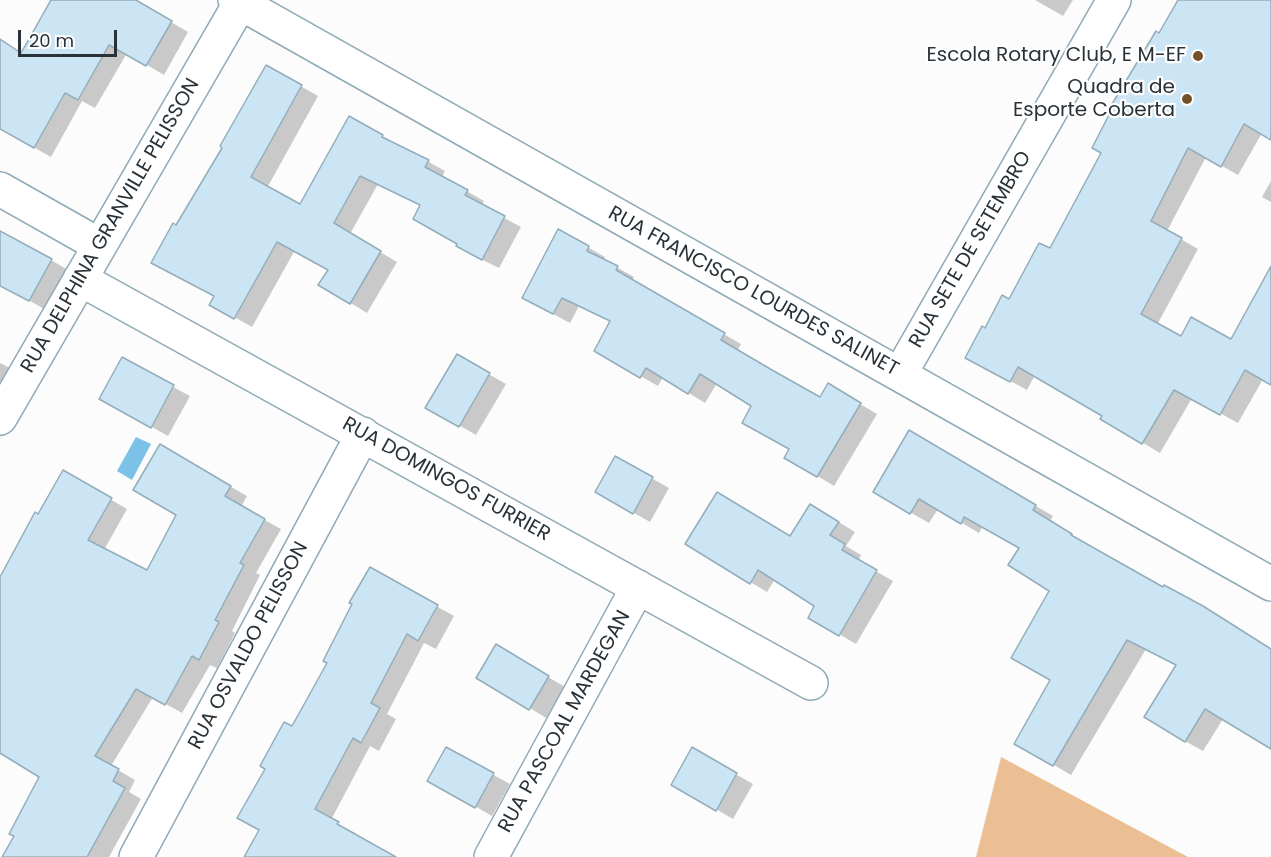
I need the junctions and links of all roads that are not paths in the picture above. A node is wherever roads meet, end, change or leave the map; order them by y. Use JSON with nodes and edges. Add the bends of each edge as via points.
{"nodes":[{"id":1,"x":1114,"y":0,"type":"edge"},
{"id":2,"x":239,"y":1,"type":"edge"},
{"id":3,"x":281,"y":11,"type":"edge"},
{"id":4,"x":0,"y":189,"type":"edge"},
{"id":5,"x":99,"y":245,"type":"junction"},
{"id":6,"x":80,"y":279,"type":"junction"},
{"id":7,"x":900,"y":374,"type":"junction"},
{"id":8,"x":0,"y":418,"type":"edge"},
{"id":9,"x":363,"y":434,"type":"junction"},
{"id":10,"x":1271,"y":584,"type":"edge"},
{"id":11,"x":638,"y":587,"type":"junction"},
{"id":12,"x":812,"y":683,"type":"dead end"},
{"id":13,"x":136,"y":857,"type":"edge"},
{"id":14,"x":491,"y":857,"type":"edge"}],
"edges":[{"from":1,"to":7,"type":"street","name":"RUA SETE DE SETEMBRO"},
{"from":2,"to":3,"type":"street","name":"RUA FRANCISCO LOURDES SALINET"},
{"from":2,"to":5,"type":"street","name":"RUA DELPHINA GRANVILLE PELISSON"},
{"from":3,"to":7,"type":"street","name":"RUA FRANCISCO LOURDES SALINET"},
{"from":4,"to":5,"type":"street"},
{"from":5,"to":6,"type":"street","name":"RUA DELPHINA GRANVILLE PELISSON"},
{"from":6,"to":8,"type":"street","name":"RUA DELPHINA GRANVILLE PELISSON"},
{"from":6,"to":9,"type":"street","name":"RUA DOMINGOS FURRIER"},
{"from":7,"to":10,"type":"street","name":"RUA FRANCISCO LOURDES SALINET"},
{"from":9,"to":11,"type":"street","name":"RUA DOMINGOS FURRIER"},
{"from":9,"to":13,"type":"street","name":"RUA OSVALDO PELISSON"},
{"from":11,"to":12,"type":"street","name":"RUA DOMINGOS FURRIER"},
{"from":11,"to":14,"type":"street","name":"RUA PASCOAL MARDEGAN"}]}
